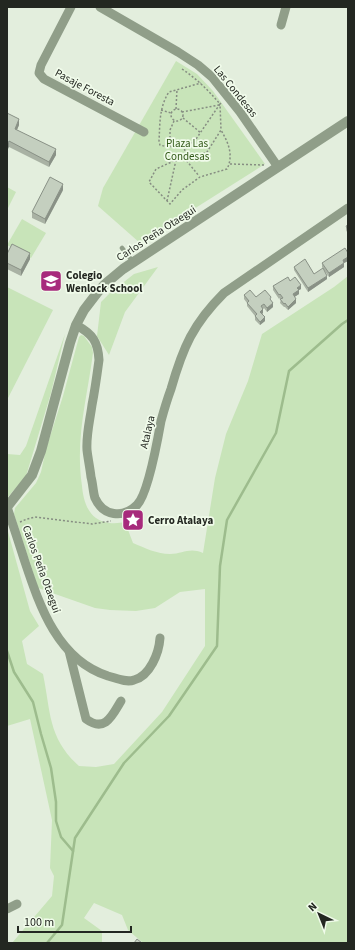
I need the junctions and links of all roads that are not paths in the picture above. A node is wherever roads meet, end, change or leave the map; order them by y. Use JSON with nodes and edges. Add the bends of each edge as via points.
{"nodes":[{"id":1,"x":71,"y":7,"type":"edge"},
{"id":2,"x":100,"y":7,"type":"edge"},
{"id":3,"x":286,"y":7,"type":"edge"},
{"id":4,"x":281,"y":26,"type":"dead end"},
{"id":5,"x":348,"y":120,"type":"edge"},
{"id":6,"x":144,"y":132,"type":"dead end"},
{"id":7,"x":278,"y":167,"type":"junction"},
{"id":8,"x":348,"y":208,"type":"edge"},
{"id":9,"x":122,"y":248,"type":"dead end"},
{"id":10,"x":133,"y":262,"type":"junction"},
{"id":11,"x":76,"y":325,"type":"junction"},
{"id":12,"x":7,"y":507,"type":"edge"},
{"id":13,"x":160,"y":638,"type":"dead end"},
{"id":14,"x":69,"y":651,"type":"junction"},
{"id":15,"x":121,"y":701,"type":"dead end"},
{"id":16,"x":17,"y":904,"type":"dead end"},
{"id":17,"x":7,"y":908,"type":"edge"}],
"edges":[{"from":1,"to":6,"type":"street","name":"Pasaje Foresta","via":[[39,73],[44,79]]},
{"from":2,"to":7,"type":"street","name":"Las Condesas","via":[[178,52],[212,77]]},
{"from":3,"to":4,"type":"street"},
{"from":5,"to":7,"type":"street","name":"Carlos Peña Otaegui"},
{"from":7,"to":10,"type":"street","name":"Carlos Peña Otaegui"},
{"from":8,"to":11,"type":"street","name":"Atalaya","via":[[224,293],[196,326],[186,342],[177,366],[141,498],[137,504],[123,513],[107,512],[95,497],[87,450],[99,360],[98,349],[96,341]]},
{"from":9,"to":10,"type":"lane"},
{"from":10,"to":11,"type":"street","name":"Carlos Peña Otaegui","via":[[105,284]]},
{"from":11,"to":12,"type":"street","name":"Carlos Peña Otaegui","via":[[32,475]]},
{"from":12,"to":14,"type":"street","name":"Carlos Peña Otaegui","via":[[36,596],[47,620]]},
{"from":13,"to":14,"type":"street","name":"Carlos Peña Otaegui","via":[[150,668],[143,676],[128,682],[94,670]]},
{"from":14,"to":15,"type":"street","via":[[86,719],[100,725],[114,713]]},
{"from":16,"to":17,"type":"street"}]}
